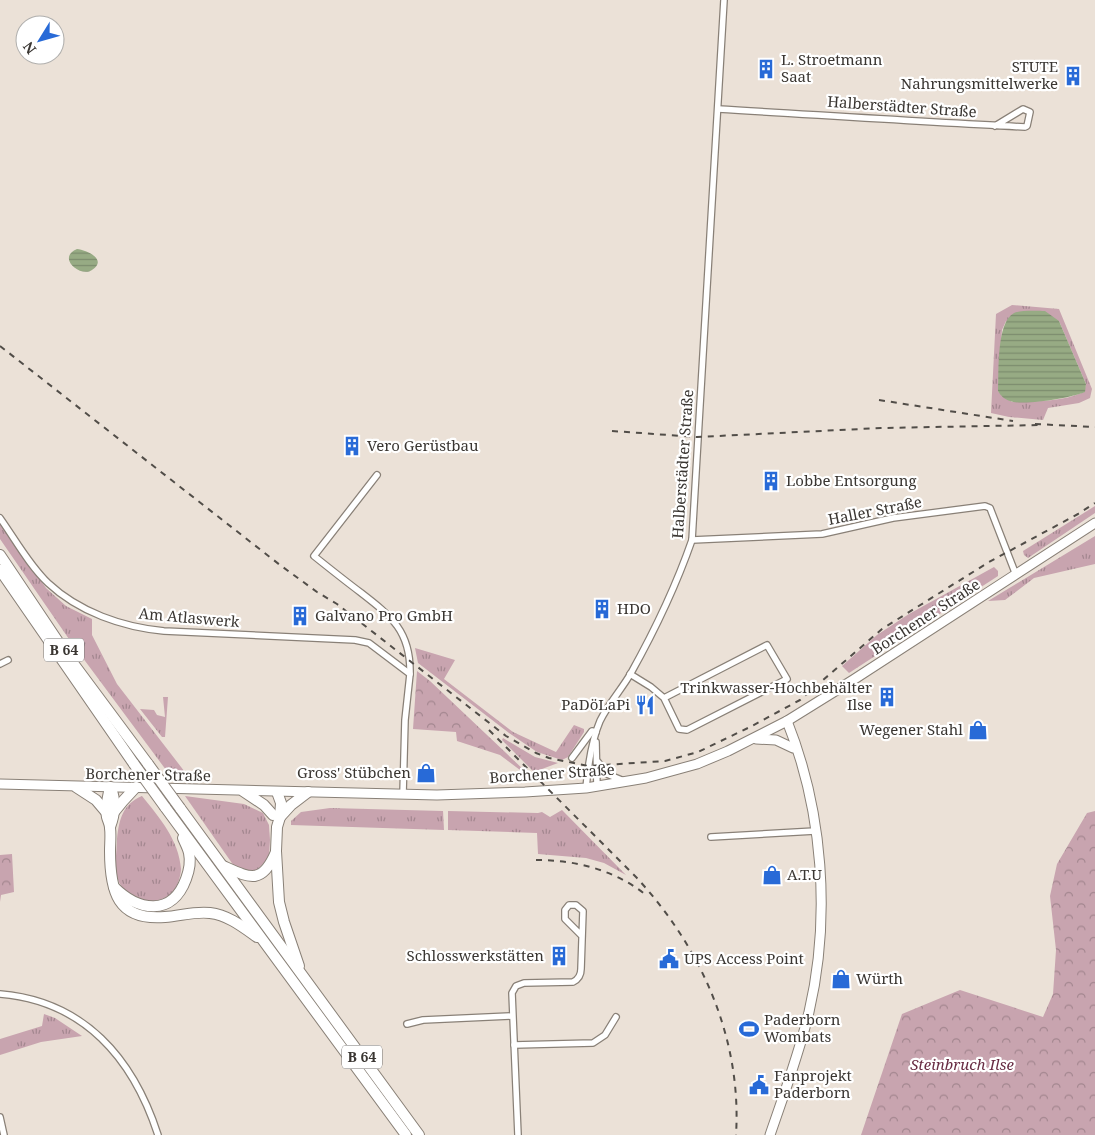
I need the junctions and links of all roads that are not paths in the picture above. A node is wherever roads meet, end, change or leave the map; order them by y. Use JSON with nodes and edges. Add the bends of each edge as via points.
{"nodes":[{"id":1,"x":724,"y":0,"type":"edge"},
{"id":2,"x":718,"y":109,"type":"junction"},
{"id":3,"x":995,"y":126,"type":"junction"},
{"id":4,"x":710,"y":234,"type":"junction"},
{"id":5,"x":718,"y":235,"type":"dead end"},
{"id":6,"x":377,"y":475,"type":"dead end"},
{"id":7,"x":0,"y":518,"type":"edge"},
{"id":8,"x":1095,"y":523,"type":"edge"},
{"id":9,"x":692,"y":540,"type":"junction"},
{"id":10,"x":0,"y":555,"type":"edge"},
{"id":11,"x":0,"y":570,"type":"edge"},
{"id":12,"x":1016,"y":575,"type":"junction"},
{"id":13,"x":8,"y":660,"type":"dead end"},
{"id":14,"x":0,"y":664,"type":"edge"},
{"id":15,"x":410,"y":674,"type":"junction"},
{"id":16,"x":630,"y":674,"type":"junction"},
{"id":17,"x":664,"y":698,"type":"junction"},
{"id":18,"x":784,"y":722,"type":"junction"},
{"id":19,"x":596,"y":735,"type":"junction"},
{"id":20,"x":754,"y":739,"type":"junction"},
{"id":21,"x":793,"y":748,"type":"junction"},
{"id":22,"x":572,"y":758,"type":"dead end"},
{"id":23,"x":800,"y":758,"type":"junction"},
{"id":24,"x":597,"y":761,"type":"junction"},
{"id":25,"x":627,"y":782,"type":"junction"},
{"id":26,"x":0,"y":784,"type":"edge"},
{"id":27,"x":76,"y":787,"type":"junction"},
{"id":28,"x":110,"y":787,"type":"junction"},
{"id":29,"x":136,"y":787,"type":"junction"},
{"id":30,"x":597,"y":787,"type":"junction"},
{"id":31,"x":586,"y":788,"type":"junction"},
{"id":32,"x":243,"y":791,"type":"junction"},
{"id":33,"x":277,"y":792,"type":"junction"},
{"id":34,"x":308,"y":792,"type":"junction"},
{"id":35,"x":403,"y":794,"type":"junction"},
{"id":36,"x":165,"y":807,"type":"junction"},
{"id":37,"x":111,"y":813,"type":"junction"},
{"id":38,"x":277,"y":816,"type":"junction"},
{"id":39,"x":816,"y":831,"type":"junction"},
{"id":40,"x":711,"y":837,"type":"dead end"},
{"id":41,"x":276,"y":851,"type":"junction"},
{"id":42,"x":222,"y":866,"type":"junction"},
{"id":43,"x":113,"y":885,"type":"junction"},
{"id":44,"x":582,"y":936,"type":"junction"},
{"id":45,"x":264,"y":942,"type":"junction"},
{"id":46,"x":304,"y":978,"type":"junction"},
{"id":47,"x":0,"y":994,"type":"edge"},
{"id":48,"x":512,"y":1016,"type":"junction"},
{"id":49,"x":616,"y":1018,"type":"dead end"},
{"id":50,"x":407,"y":1024,"type":"dead end"},
{"id":51,"x":514,"y":1045,"type":"junction"},
{"id":52,"x":0,"y":1118,"type":"edge"},
{"id":53,"x":4,"y":1135,"type":"edge"},
{"id":54,"x":158,"y":1135,"type":"edge"},
{"id":55,"x":406,"y":1135,"type":"edge"},
{"id":56,"x":419,"y":1135,"type":"edge"},
{"id":57,"x":518,"y":1135,"type":"edge"},
{"id":58,"x":770,"y":1135,"type":"edge"}],
"edges":[{"from":1,"to":2,"type":"street","name":"Halberstädter Straße"},
{"from":2,"to":3,"type":"street","name":"Halberstädter Straße"},
{"from":2,"to":4,"type":"street","name":"Halberstädter Straße"},
{"from":3,"to":3,"type":"street","name":"Halberstädter Straße","via":[[1025,127],[1030,112],[1023,109]]},
{"from":4,"to":5,"type":"street"},
{"from":4,"to":9,"type":"street","name":"Halberstädter Straße"},
{"from":6,"to":15,"type":"street","via":[[314,556],[387,613],[398,626],[408,649]]},
{"from":7,"to":15,"type":"street","name":"Am Atlaswerk","via":[[48,583],[99,616],[156,631],[363,641]]},
{"from":8,"to":12,"type":"main road","name":"Borchener Straße"},
{"from":9,"to":12,"type":"street","name":"Haller Straße","via":[[822,534],[893,518],[985,506],[990,508]]},
{"from":9,"to":16,"type":"street","name":"Halberstädter Straße","via":[[670,594]]},
{"from":10,"to":42,"type":"highway","number":"B 64","bridge":true,"via":[[67,655]]},
{"from":11,"to":36,"type":"highway","number":"B 64","bridge":true},
{"from":12,"to":18,"type":"main road","name":"Borchener Straße"},
{"from":13,"to":14,"type":"street"},
{"from":15,"to":35,"type":"street"},
{"from":16,"to":17,"type":"street"},
{"from":16,"to":19,"type":"street","name":"Halberstädter Straße","via":[[603,716]]},
{"from":17,"to":17,"type":"street","via":[[767,645],[787,679],[687,730],[680,729]]},
{"from":18,"to":20,"type":"main road","name":"Borchener Straße"},
{"from":18,"to":21,"type":"main road"},
{"from":18,"to":23,"type":"main road"},
{"from":19,"to":22,"type":"street","name":"Halberstädter Straße","via":[[592,731]]},
{"from":19,"to":24,"type":"street"},
{"from":19,"to":31,"type":"street","name":"Halberstädter Straße"},
{"from":20,"to":21,"type":"main road","via":[[776,740]]},
{"from":20,"to":25,"type":"main road","name":"Borchener Straße","via":[[697,764]]},
{"from":21,"to":23,"type":"main road"},
{"from":23,"to":39,"type":"main road"},
{"from":24,"to":25,"type":"street","via":[[607,774]]},
{"from":24,"to":30,"type":"street"},
{"from":25,"to":30,"type":"main road","name":"Borchener Straße"},
{"from":26,"to":27,"type":"main road","name":"Borchener Straße"},
{"from":27,"to":28,"type":"main road","name":"Borchener Straße"},
{"from":27,"to":37,"type":"highway"},
{"from":28,"to":29,"type":"main road","name":"Borchener Straße"},
{"from":28,"to":37,"type":"highway","via":[[107,801]]},
{"from":29,"to":32,"type":"main road","name":"Borchener Straße"},
{"from":29,"to":37,"type":"highway"},
{"from":30,"to":31,"type":"main road","name":"Borchener Straße"},
{"from":31,"to":35,"type":"main road","name":"Borchener Straße"},
{"from":32,"to":33,"type":"main road","name":"Borchener Straße"},
{"from":32,"to":38,"type":"highway"},
{"from":33,"to":34,"type":"main road","name":"Borchener Straße"},
{"from":33,"to":38,"type":"highway","via":[[274,798]]},
{"from":34,"to":35,"type":"main road","name":"Borchener Straße"},
{"from":34,"to":38,"type":"highway"},
{"from":36,"to":43,"type":"highway","via":[[189,851],[188,870],[181,890],[168,902],[150,907],[129,900]]},
{"from":36,"to":45,"type":"highway","number":"B 64"},
{"from":37,"to":43,"type":"highway","via":[[110,869]]},
{"from":38,"to":41,"type":"highway"},
{"from":39,"to":40,"type":"street"},
{"from":39,"to":58,"type":"main road","via":[[820,901],[814,983],[798,1051]]},
{"from":41,"to":42,"type":"highway","via":[[268,869],[256,876],[248,877]]},
{"from":41,"to":46,"type":"highway","via":[[279,902]]},
{"from":42,"to":46,"type":"highway","number":"B 64"},
{"from":43,"to":45,"type":"highway","via":[[118,901],[135,914],[163,917],[210,913],[229,918]]},
{"from":44,"to":44,"type":"street","via":[[583,911],[576,905],[569,905],[565,919]]},
{"from":44,"to":48,"type":"street","via":[[578,980],[516,986],[512,993]]},
{"from":45,"to":55,"type":"highway","number":"B 64"},
{"from":46,"to":56,"type":"highway","number":"B 64"},
{"from":47,"to":54,"type":"street","via":[[21,996],[62,1009],[88,1027],[120,1061],[139,1089]]},
{"from":48,"to":50,"type":"street","via":[[423,1020]]},
{"from":48,"to":51,"type":"street"},
{"from":49,"to":51,"type":"street","via":[[605,1035],[593,1043]]},
{"from":51,"to":57,"type":"street"},
{"from":52,"to":53,"type":"street"}]}
